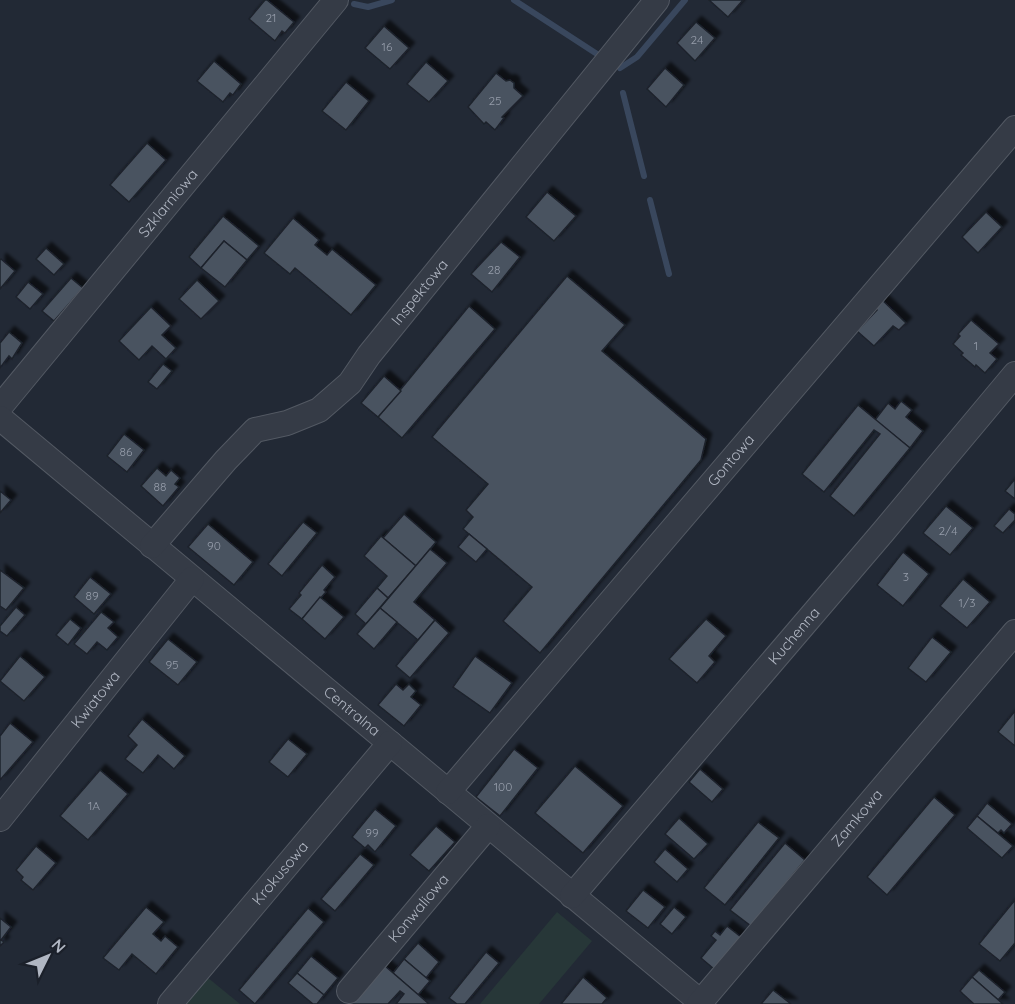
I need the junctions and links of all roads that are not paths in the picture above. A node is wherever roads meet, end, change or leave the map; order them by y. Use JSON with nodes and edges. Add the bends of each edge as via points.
{"nodes":[{"id":1,"x":336,"y":0,"type":"edge"},
{"id":2,"x":657,"y":0,"type":"edge"},
{"id":3,"x":1015,"y":128,"type":"edge"},
{"id":4,"x":1015,"y":374,"type":"edge"},
{"id":5,"x":0,"y":407,"type":"edge"},
{"id":6,"x":0,"y":418,"type":"edge"},
{"id":7,"x":152,"y":546,"type":"junction"},
{"id":8,"x":192,"y":579,"type":"junction"},
{"id":9,"x":1015,"y":632,"type":"edge"},
{"id":10,"x":390,"y":743,"type":"junction"},
{"id":11,"x":448,"y":792,"type":"junction"},
{"id":12,"x":0,"y":819,"type":"edge"},
{"id":13,"x":488,"y":826,"type":"junction"},
{"id":14,"x":572,"y":896,"type":"junction"},
{"id":15,"x":349,"y":991,"type":"dead end"},
{"id":16,"x":701,"y":1003,"type":"edge"},
{"id":17,"x":170,"y":1004,"type":"edge"}],
"edges":[{"from":1,"to":5,"type":"street","name":"Szklarniowa"},
{"from":2,"to":7,"type":"street","name":"Inspektowa","via":[[350,383],[319,410],[255,430]]},
{"from":3,"to":11,"type":"street","name":"Gontowa"},
{"from":4,"to":14,"type":"street","name":"Kuchenna"},
{"from":6,"to":7,"type":"street","name":"Centralna"},
{"from":7,"to":8,"type":"street","name":"Centralna"},
{"from":8,"to":10,"type":"street","name":"Centralna"},
{"from":8,"to":12,"type":"street","name":"Kwiatowa"},
{"from":9,"to":16,"type":"street","name":"Zamkowa"},
{"from":10,"to":11,"type":"street","name":"Centralna"},
{"from":10,"to":17,"type":"street","name":"Krokusowa"},
{"from":11,"to":13,"type":"street","name":"Centralna"},
{"from":13,"to":14,"type":"street","name":"Centralna"},
{"from":13,"to":15,"type":"street","name":"Konwaliowa"},
{"from":14,"to":16,"type":"street","name":"Centralna"}]}
